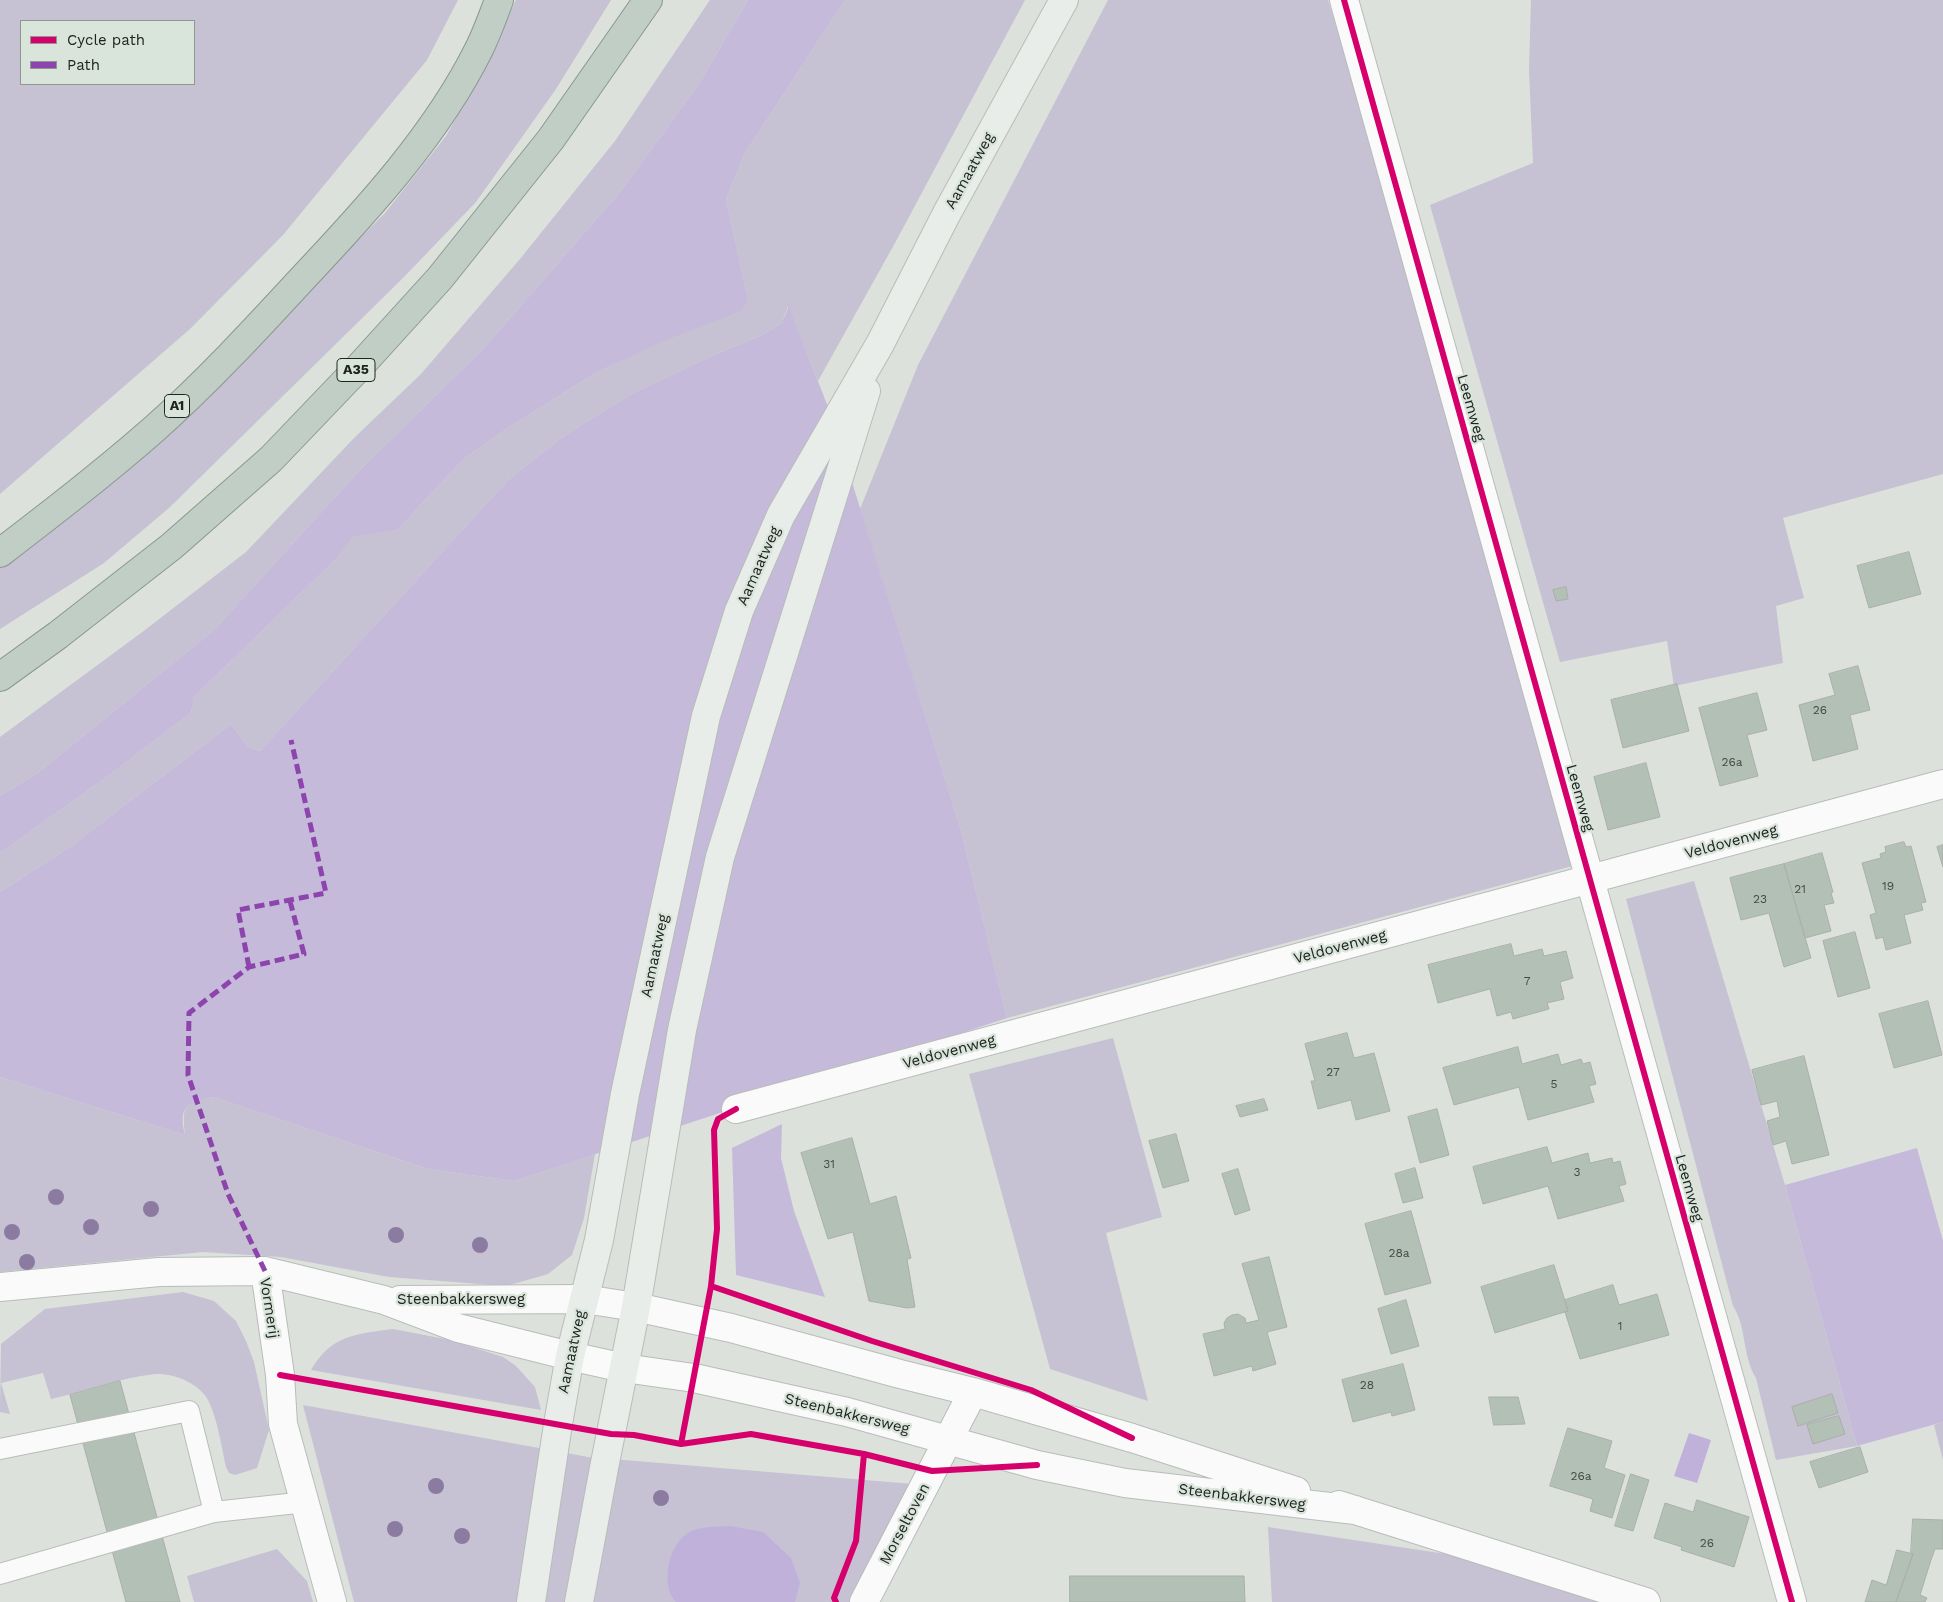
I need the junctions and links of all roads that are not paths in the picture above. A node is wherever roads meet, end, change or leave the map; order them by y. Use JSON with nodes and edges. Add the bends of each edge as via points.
{"nodes":[{"id":1,"x":500,"y":0,"type":"edge"},
{"id":2,"x":648,"y":0,"type":"edge"},
{"id":3,"x":1064,"y":0,"type":"edge"},
{"id":4,"x":1344,"y":0,"type":"edge"},
{"id":5,"x":880,"y":344,"type":"junction"},
{"id":6,"x":0,"y":553,"type":"edge"},
{"id":7,"x":0,"y":677,"type":"edge"},
{"id":8,"x":1943,"y":784,"type":"edge"},
{"id":9,"x":1590,"y":880,"type":"junction"},
{"id":10,"x":736,"y":1109,"type":"dead end"},
{"id":11,"x":265,"y":1271,"type":"junction"},
{"id":12,"x":0,"y":1287,"type":"edge"},
{"id":13,"x":584,"y":1299,"type":"junction"},
{"id":14,"x":384,"y":1300,"type":"junction"},
{"id":15,"x":636,"y":1307,"type":"junction"},
{"id":16,"x":570,"y":1356,"type":"junction"},
{"id":17,"x":624,"y":1368,"type":"junction"},
{"id":18,"x":973,"y":1392,"type":"junction"},
{"id":19,"x":949,"y":1440,"type":"junction"},
{"id":20,"x":0,"y":1449,"type":"edge"},
{"id":21,"x":306,"y":1502,"type":"junction"},
{"id":22,"x":1355,"y":1510,"type":"junction"},
{"id":23,"x":214,"y":1512,"type":"junction"},
{"id":24,"x":0,"y":1574,"type":"edge"},
{"id":25,"x":332,"y":1602,"type":"edge"},
{"id":26,"x":531,"y":1602,"type":"edge"},
{"id":27,"x":579,"y":1602,"type":"edge"},
{"id":28,"x":864,"y":1602,"type":"edge"},
{"id":29,"x":1646,"y":1602,"type":"edge"},
{"id":30,"x":1792,"y":1602,"type":"edge"}],
"edges":[{"from":1,"to":6,"type":"highway","number":"A1","via":[[480,48],[454,93],[408,159],[338,241],[243,343],[154,429]]},
{"from":2,"to":7,"type":"highway","number":"A35","via":[[551,139],[440,278],[284,446],[172,546]]},
{"from":3,"to":5,"type":"main road","name":"Aamaatweg","via":[[947,213]]},
{"from":4,"to":9,"type":"street","name":"Leemweg"},
{"from":5,"to":13,"type":"main road","name":"Aamaatweg","via":[[781,515],[740,611],[706,716],[626,1094],[599,1240]]},
{"from":5,"to":15,"type":"main road","name":"Aamaatweg","via":[[720,857],[682,1030]]},
{"from":8,"to":9,"type":"street","name":"Veldovenweg"},
{"from":9,"to":10,"type":"street","name":"Veldovenweg"},
{"from":9,"to":30,"type":"street","name":"Leemweg"},
{"from":11,"to":12,"type":"street","name":"Vormerij","via":[[159,1272]]},
{"from":11,"to":14,"type":"street"},
{"from":11,"to":21,"type":"street","name":"Vormerij","via":[[280,1375],[283,1424]]},
{"from":13,"to":14,"type":"street","name":"Steenbakkersweg"},
{"from":13,"to":15,"type":"street","name":"Steenbakkersweg"},
{"from":13,"to":16,"type":"main road","name":"Aamaatweg"},
{"from":14,"to":16,"type":"street","name":"Steenbakkersweg","via":[[458,1328]]},
{"from":15,"to":17,"type":"main road","name":"Aamaatweg"},
{"from":15,"to":18,"type":"street","name":"Steenbakkersweg","via":[[731,1328]]},
{"from":16,"to":17,"type":"street","name":"Steenbakkersweg"},
{"from":16,"to":26,"type":"main road","name":"Aamaatweg"},
{"from":17,"to":19,"type":"street","name":"Steenbakkersweg","via":[[694,1378],[847,1412]]},
{"from":17,"to":27,"type":"main road","name":"Aamaatweg"},
{"from":18,"to":19,"type":"street","name":"Morseltoven"},
{"from":18,"to":22,"type":"street","name":"Steenbakkersweg","via":[[1132,1438]]},
{"from":19,"to":22,"type":"street","name":"Steenbakkersweg","via":[[1037,1465],[1126,1483]]},
{"from":19,"to":28,"type":"street","name":"Morseltoven"},
{"from":20,"to":23,"type":"lane","via":[[190,1411]]},
{"from":21,"to":23,"type":"lane"},
{"from":21,"to":25,"type":"street","name":"Vormerij"},
{"from":22,"to":29,"type":"street","name":"Steenbakkersweg"},
{"from":23,"to":24,"type":"lane"}]}
